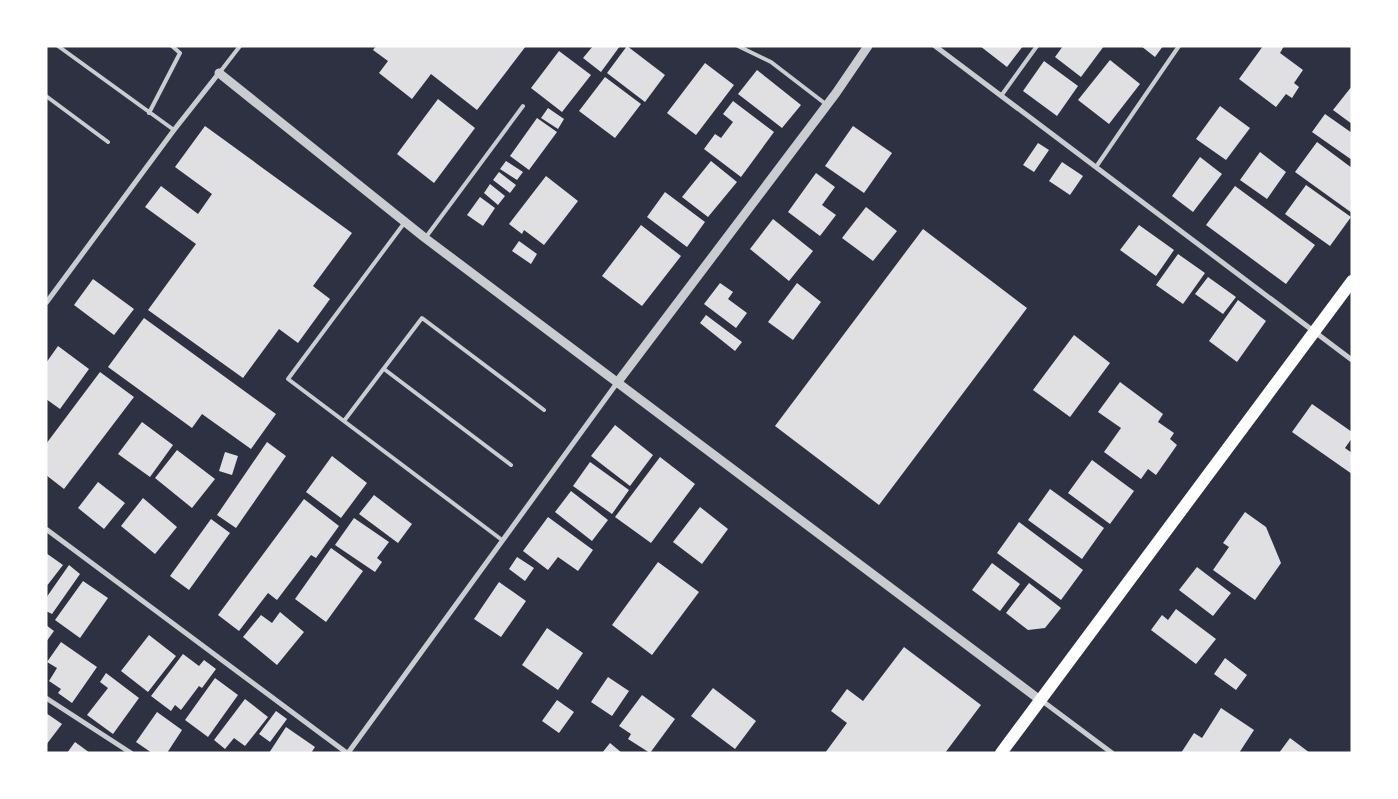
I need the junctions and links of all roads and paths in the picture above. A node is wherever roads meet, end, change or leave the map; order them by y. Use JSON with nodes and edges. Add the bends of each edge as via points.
{"nodes":[{"id":1,"x":58,"y":46,"type":"edge"},
{"id":2,"x":172,"y":46,"type":"edge"},
{"id":3,"x":240,"y":46,"type":"edge"},
{"id":4,"x":738,"y":46,"type":"edge"},
{"id":5,"x":935,"y":46,"type":"edge"},
{"id":6,"x":1038,"y":46,"type":"edge"},
{"id":7,"x":1179,"y":46,"type":"edge"},
{"id":8,"x":867,"y":48,"type":"edge"},
{"id":9,"x":219,"y":74,"type":"junction"},
{"id":10,"x":46,"y":96,"type":"edge"},
{"id":11,"x":1001,"y":96,"type":"junction"},
{"id":12,"x":827,"y":105,"type":"junction"},
{"id":13,"x":523,"y":106,"type":"dead end"},
{"id":14,"x":149,"y":113,"type":"junction"},
{"id":15,"x":174,"y":130,"type":"junction"},
{"id":16,"x":108,"y":142,"type":"dead end"},
{"id":17,"x":1096,"y":167,"type":"junction"},
{"id":18,"x":405,"y":222,"type":"junction"},
{"id":19,"x":425,"y":238,"type":"junction"},
{"id":20,"x":1352,"y":281,"type":"edge"},
{"id":21,"x":46,"y":303,"type":"edge"},
{"id":22,"x":1314,"y":332,"type":"junction"},
{"id":23,"x":1352,"y":360,"type":"edge"},
{"id":24,"x":384,"y":369,"type":"junction"},
{"id":25,"x":618,"y":382,"type":"junction"},
{"id":26,"x":544,"y":410,"type":"dead end"},
{"id":27,"x":344,"y":421,"type":"junction"},
{"id":28,"x":511,"y":465,"type":"dead end"},
{"id":29,"x":46,"y":529,"type":"edge"},
{"id":30,"x":502,"y":540,"type":"junction"},
{"id":31,"x":46,"y":698,"type":"edge"},
{"id":32,"x":1040,"y":700,"type":"junction"},
{"id":33,"x":130,"y":753,"type":"edge"},
{"id":34,"x":347,"y":753,"type":"edge"},
{"id":35,"x":1001,"y":753,"type":"edge"},
{"id":36,"x":1112,"y":753,"type":"edge"}],
"edges":[{"from":1,"to":14,"type":"lane"},
{"from":2,"to":14,"type":"lane","via":[[180,53]]},
{"from":3,"to":9,"type":"lane"},
{"from":4,"to":12,"type":"lane","via":[[771,62]]},
{"from":5,"to":11,"type":"street"},
{"from":6,"to":11,"type":"lane"},
{"from":7,"to":17,"type":"lane"},
{"from":8,"to":12,"type":"street"},
{"from":9,"to":15,"type":"street"},
{"from":9,"to":18,"type":"street"},
{"from":10,"to":16,"type":"lane"},
{"from":11,"to":17,"type":"street"},
{"from":12,"to":25,"type":"street"},
{"from":13,"to":19,"type":"lane"},
{"from":14,"to":15,"type":"lane"},
{"from":15,"to":21,"type":"street"},
{"from":17,"to":22,"type":"street"},
{"from":18,"to":19,"type":"street"},
{"from":18,"to":27,"type":"lane","via":[[288,379]]},
{"from":19,"to":25,"type":"street"},
{"from":20,"to":22,"type":"main road"},
{"from":22,"to":23,"type":"street"},
{"from":22,"to":32,"type":"main road"},
{"from":24,"to":26,"type":"lane","via":[[422,318]]},
{"from":24,"to":27,"type":"lane"},
{"from":24,"to":28,"type":"lane"},
{"from":25,"to":30,"type":"street"},
{"from":25,"to":32,"type":"street"},
{"from":27,"to":30,"type":"lane"},
{"from":29,"to":34,"type":"street"},
{"from":30,"to":34,"type":"street"},
{"from":31,"to":33,"type":"street"},
{"from":32,"to":35,"type":"main road"},
{"from":32,"to":36,"type":"street"}]}
